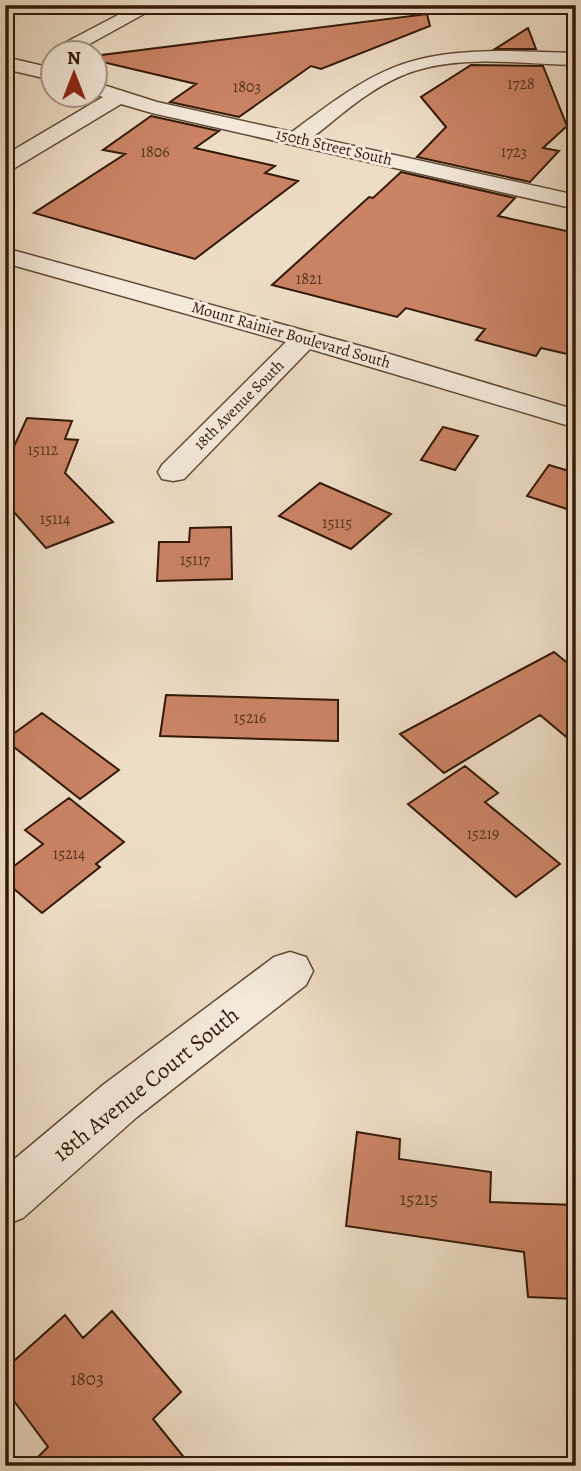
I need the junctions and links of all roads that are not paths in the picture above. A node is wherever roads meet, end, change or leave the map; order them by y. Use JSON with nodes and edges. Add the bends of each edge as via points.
{"nodes":[{"id":1,"x":151,"y":5,"type":"edge"},
{"id":2,"x":89,"y":38,"type":"edge"},
{"id":3,"x":576,"y":59,"type":"edge"},
{"id":4,"x":5,"y":63,"type":"edge"},
{"id":5,"x":38,"y":66,"type":"edge"},
{"id":6,"x":32,"y":69,"type":"junction"},
{"id":7,"x":38,"y":70,"type":"edge"},
{"id":8,"x":108,"y":93,"type":"edge"},
{"id":9,"x":118,"y":97,"type":"junction"},
{"id":10,"x":296,"y":139,"type":"junction"},
{"id":11,"x":5,"y":164,"type":"edge"},
{"id":12,"x":576,"y":202,"type":"edge"},
{"id":13,"x":5,"y":255,"type":"edge"},
{"id":14,"x":305,"y":339,"type":"junction"},
{"id":15,"x":576,"y":419,"type":"edge"},
{"id":16,"x":173,"y":472,"type":"dead end"},
{"id":17,"x":290,"y":971,"type":"dead end"},
{"id":18,"x":5,"y":1200,"type":"edge"}],
"edges":[{"from":1,"to":2,"type":"street"},
{"from":3,"to":10,"type":"street","via":[[457,59],[407,67],[372,85]]},
{"from":4,"to":6,"type":"street"},
{"from":5,"to":6,"type":"street"},
{"from":6,"to":7,"type":"street"},
{"from":8,"to":9,"type":"street","name":"150th Street South"},
{"from":9,"to":10,"type":"street","name":"150th Street South"},
{"from":9,"to":11,"type":"street"},
{"from":10,"to":12,"type":"street","name":"150th Street South"},
{"from":13,"to":14,"type":"street","name":"Mount Rainier Boulevard South"},
{"from":14,"to":15,"type":"street","name":"Mount Rainier Boulevard South"},
{"from":14,"to":16,"type":"street","name":"18th Avenue South"},
{"from":17,"to":18,"type":"street","name":"18th Avenue Court South","via":[[120,1101]]}]}
